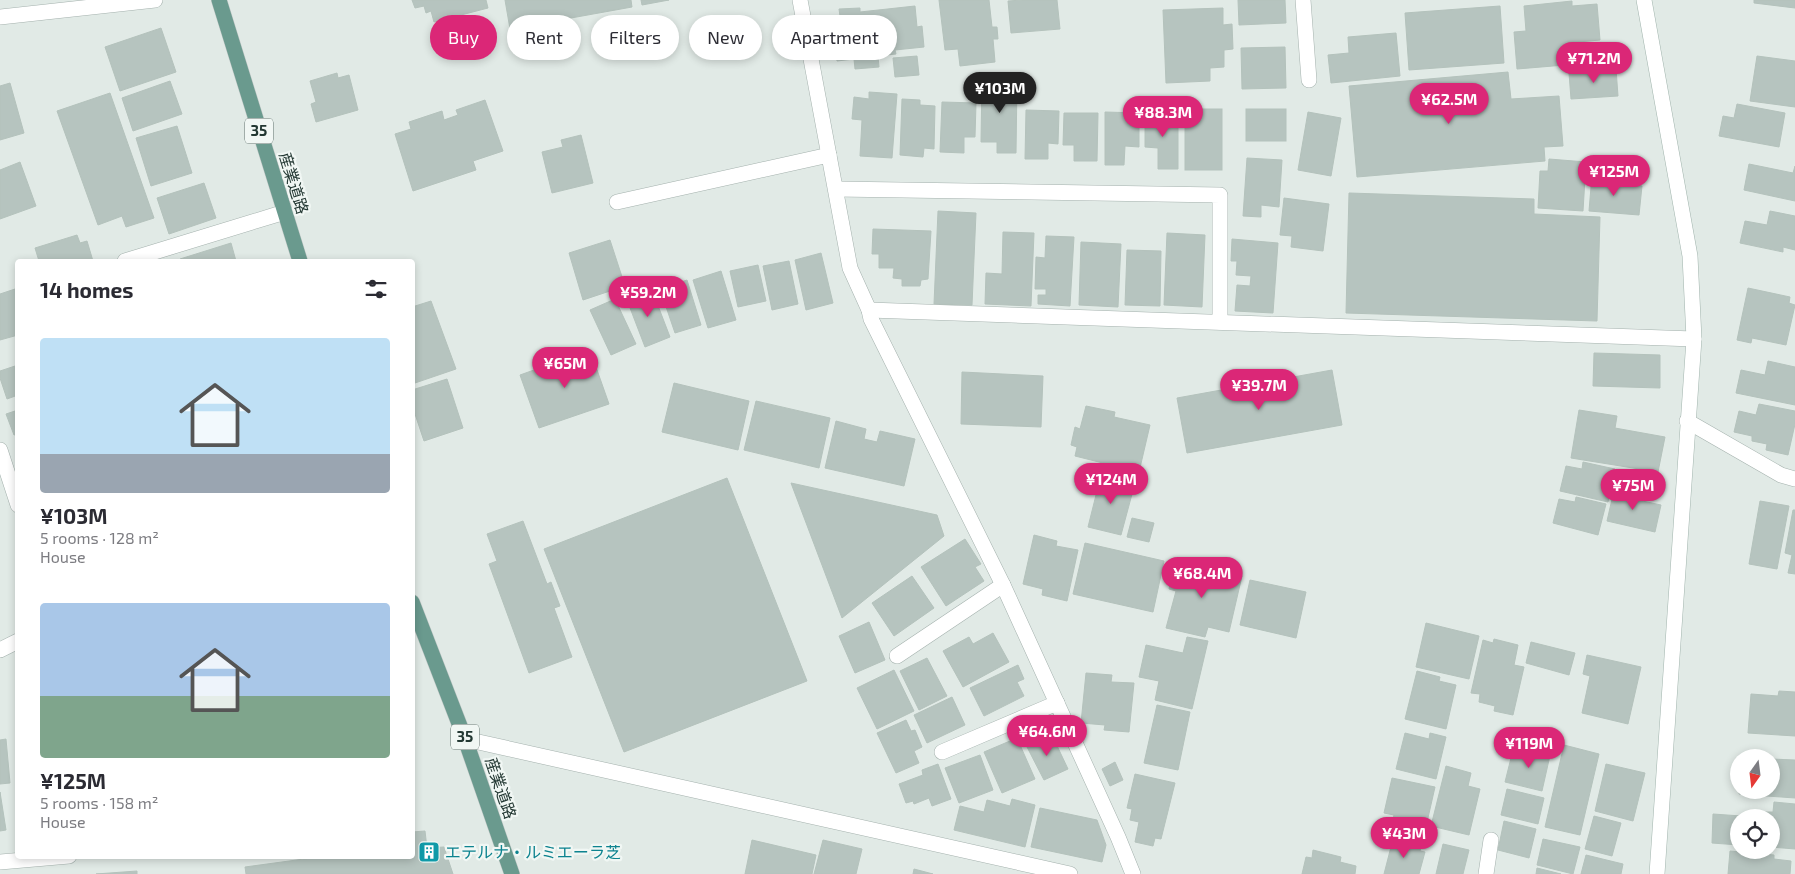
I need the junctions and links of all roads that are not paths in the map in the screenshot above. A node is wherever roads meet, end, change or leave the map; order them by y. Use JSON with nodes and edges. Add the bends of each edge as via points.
{"nodes":[{"id":1,"x":155,"y":0,"type":"edge"},
{"id":2,"x":219,"y":0,"type":"edge"},
{"id":3,"x":800,"y":0,"type":"edge"},
{"id":4,"x":1303,"y":0,"type":"edge"},
{"id":5,"x":1644,"y":0,"type":"edge"},
{"id":6,"x":0,"y":17,"type":"edge"},
{"id":7,"x":1309,"y":80,"type":"dead end"},
{"id":8,"x":829,"y":155,"type":"junction"},
{"id":9,"x":836,"y":189,"type":"junction"},
{"id":10,"x":617,"y":202,"type":"dead end"},
{"id":11,"x":285,"y":212,"type":"junction"},
{"id":12,"x":132,"y":259,"type":"edge"},
{"id":13,"x":299,"y":259,"type":"edge"},
{"id":14,"x":869,"y":310,"type":"junction"},
{"id":15,"x":1220,"y":322,"type":"junction"},
{"id":16,"x":1694,"y":339,"type":"junction"},
{"id":17,"x":1687,"y":421,"type":"junction"},
{"id":18,"x":0,"y":450,"type":"edge"},
{"id":19,"x":1795,"y":479,"type":"edge"},
{"id":20,"x":15,"y":496,"type":"edge"},
{"id":21,"x":1003,"y":585,"type":"junction"},
{"id":22,"x":415,"y":610,"type":"edge"},
{"id":23,"x":15,"y":642,"type":"edge"},
{"id":24,"x":0,"y":650,"type":"edge"},
{"id":25,"x":897,"y":656,"type":"dead end"},
{"id":26,"x":1057,"y":703,"type":"junction"},
{"id":27,"x":465,"y":738,"type":"junction"},
{"id":28,"x":942,"y":752,"type":"dead end"},
{"id":29,"x":1491,"y":840,"type":"dead end"},
{"id":30,"x":34,"y":859,"type":"edge"},
{"id":31,"x":0,"y":862,"type":"edge"},
{"id":32,"x":512,"y":874,"type":"edge"},
{"id":33,"x":1070,"y":874,"type":"edge"},
{"id":34,"x":1133,"y":874,"type":"edge"},
{"id":35,"x":1486,"y":874,"type":"edge"},
{"id":36,"x":1657,"y":874,"type":"edge"}],
"edges":[{"from":1,"to":6,"type":"street"},
{"from":2,"to":11,"type":"main road","name":"産業道路","number":"35"},
{"from":3,"to":8,"type":"street"},
{"from":4,"to":7,"type":"street"},
{"from":5,"to":16,"type":"street","via":[[1690,256]]},
{"from":8,"to":9,"type":"street"},
{"from":8,"to":10,"type":"street"},
{"from":9,"to":14,"type":"street","via":[[850,268]]},
{"from":9,"to":15,"type":"street","via":[[1220,195]]},
{"from":11,"to":12,"type":"street"},
{"from":11,"to":13,"type":"main road","name":"産業道路","number":"35"},
{"from":14,"to":15,"type":"street"},
{"from":14,"to":21,"type":"street"},
{"from":15,"to":16,"type":"street"},
{"from":16,"to":17,"type":"street"},
{"from":17,"to":19,"type":"street","via":[[1781,475]]},
{"from":17,"to":36,"type":"street"},
{"from":18,"to":20,"type":"street"},
{"from":21,"to":25,"type":"street"},
{"from":21,"to":26,"type":"street"},
{"from":22,"to":27,"type":"main road","name":"産業道路","number":"35"},
{"from":23,"to":24,"type":"street"},
{"from":26,"to":28,"type":"street"},
{"from":26,"to":34,"type":"street"},
{"from":27,"to":32,"type":"main road","name":"産業道路","number":"35"},
{"from":27,"to":33,"type":"street"},
{"from":29,"to":35,"type":"street"},
{"from":30,"to":31,"type":"street"}]}
